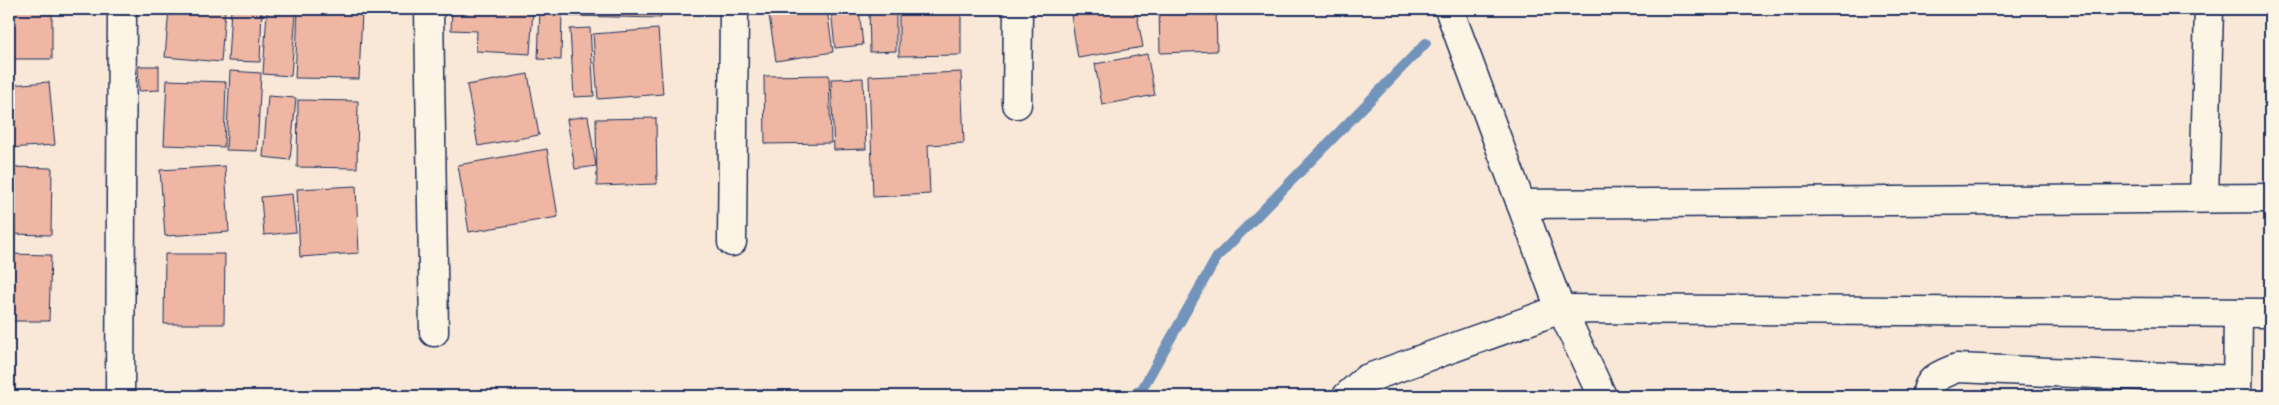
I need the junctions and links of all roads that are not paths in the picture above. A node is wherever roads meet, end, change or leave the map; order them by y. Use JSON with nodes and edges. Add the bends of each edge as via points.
{"nodes":[{"id":1,"x":122,"y":9,"type":"edge"},
{"id":2,"x":429,"y":9,"type":"edge"},
{"id":3,"x":734,"y":9,"type":"edge"},
{"id":4,"x":1018,"y":9,"type":"edge"},
{"id":5,"x":1449,"y":9,"type":"edge"},
{"id":6,"x":2209,"y":9,"type":"edge"},
{"id":7,"x":1017,"y":104,"type":"dead end"},
{"id":8,"x":2204,"y":198,"type":"junction"},
{"id":9,"x":2270,"y":198,"type":"edge"},
{"id":10,"x":1521,"y":204,"type":"junction"},
{"id":11,"x":732,"y":242,"type":"dead end"},
{"id":12,"x":1561,"y":310,"type":"junction"},
{"id":13,"x":2238,"y":313,"type":"junction"},
{"id":14,"x":2270,"y":313,"type":"edge"},
{"id":15,"x":434,"y":332,"type":"dead end"},
{"id":16,"x":2237,"y":388,"type":"edge"},
{"id":17,"x":120,"y":396,"type":"edge"},
{"id":18,"x":1347,"y":396,"type":"edge"},
{"id":19,"x":1602,"y":396,"type":"edge"},
{"id":20,"x":1927,"y":396,"type":"edge"}],
"edges":[{"from":1,"to":17,"type":"street"},
{"from":2,"to":15,"type":"street"},
{"from":3,"to":11,"type":"street"},
{"from":4,"to":7,"type":"street"},
{"from":5,"to":10,"type":"street"},
{"from":6,"to":8,"type":"street"},
{"from":8,"to":9,"type":"street"},
{"from":8,"to":10,"type":"street"},
{"from":10,"to":12,"type":"street"},
{"from":12,"to":13,"type":"street"},
{"from":12,"to":18,"type":"street","via":[[1366,379]]},
{"from":12,"to":19,"type":"street"},
{"from":13,"to":14,"type":"street"},
{"from":13,"to":16,"type":"street"},
{"from":16,"to":20,"type":"street","via":[[1957,368],[1937,376]]}]}
